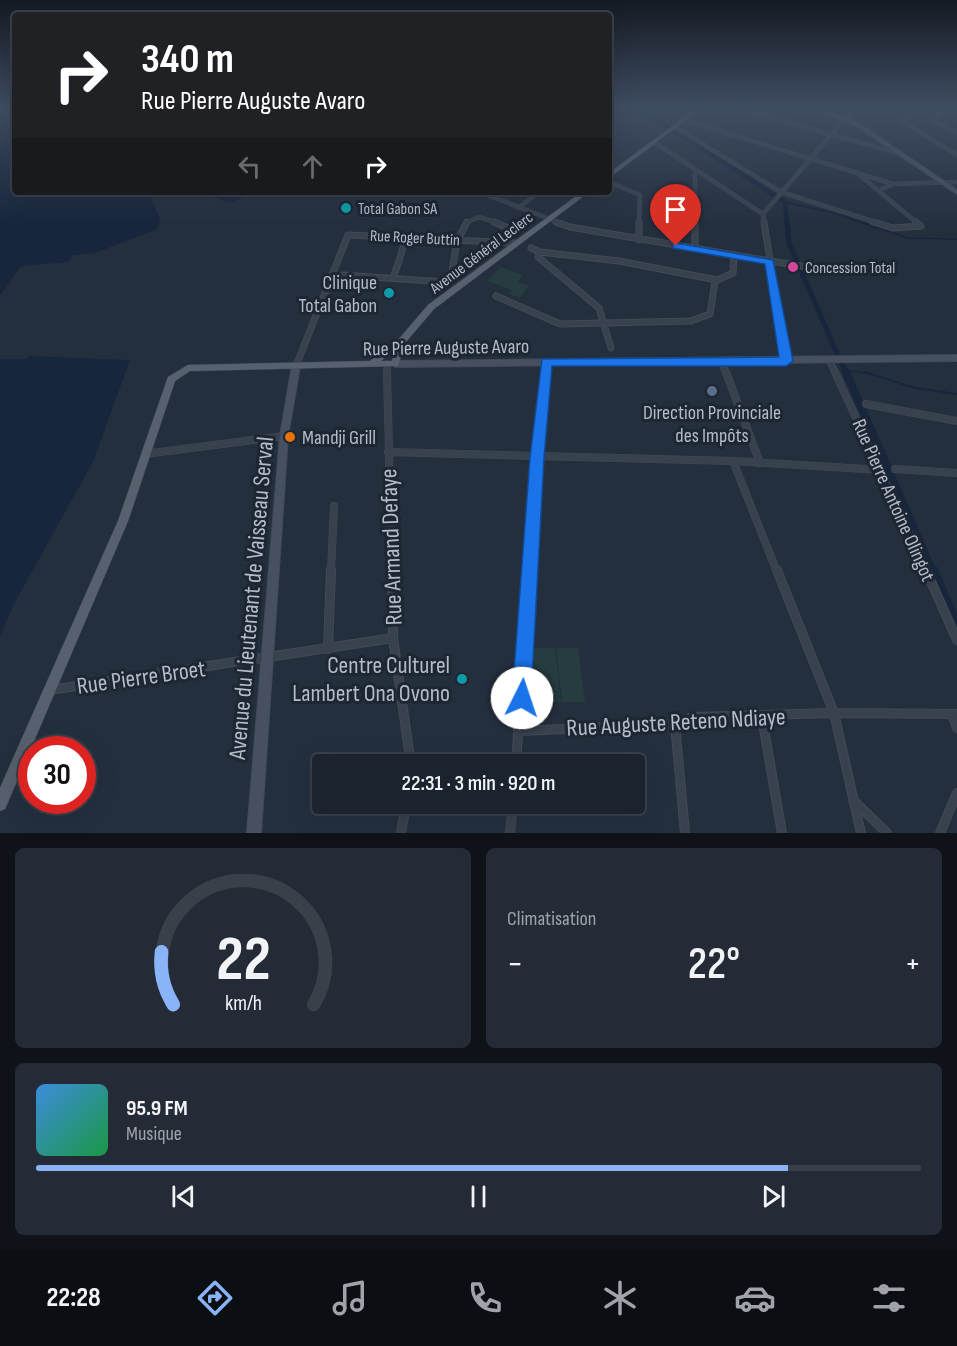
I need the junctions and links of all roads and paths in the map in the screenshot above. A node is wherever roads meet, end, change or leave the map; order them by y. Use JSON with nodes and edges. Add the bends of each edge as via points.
{"nodes":[{"id":1,"x":648,"y":147,"type":"edge"},
{"id":2,"x":661,"y":147,"type":"edge"},
{"id":3,"x":704,"y":147,"type":"edge"},
{"id":4,"x":774,"y":147,"type":"edge"},
{"id":5,"x":820,"y":147,"type":"edge"},
{"id":6,"x":875,"y":147,"type":"edge"},
{"id":7,"x":891,"y":147,"type":"edge"},
{"id":8,"x":944,"y":147,"type":"edge"},
{"id":9,"x":902,"y":154,"type":"junction"},
{"id":10,"x":957,"y":155,"type":"edge"},
{"id":11,"x":811,"y":158,"type":"junction"},
{"id":12,"x":695,"y":170,"type":"junction"},
{"id":13,"x":856,"y":172,"type":"junction"},
{"id":14,"x":612,"y":174,"type":"edge"},
{"id":15,"x":942,"y":182,"type":"junction"},
{"id":16,"x":957,"y":182,"type":"edge"},
{"id":17,"x":612,"y":183,"type":"edge"},
{"id":18,"x":893,"y":184,"type":"junction"},
{"id":19,"x":880,"y":189,"type":"junction"},
{"id":20,"x":957,"y":192,"type":"edge"},
{"id":21,"x":781,"y":193,"type":"junction"},
{"id":22,"x":487,"y":195,"type":"edge"},
{"id":23,"x":535,"y":195,"type":"edge"},
{"id":24,"x":579,"y":195,"type":"edge"},
{"id":25,"x":518,"y":208,"type":"junction"},
{"id":26,"x":763,"y":214,"type":"junction"},
{"id":27,"x":547,"y":219,"type":"junction"},
{"id":28,"x":510,"y":229,"type":"dead end"},
{"id":29,"x":406,"y":237,"type":"junction"},
{"id":30,"x":457,"y":239,"type":"junction"},
{"id":31,"x":639,"y":240,"type":"junction"},
{"id":32,"x":515,"y":243,"type":"junction"},
{"id":33,"x":531,"y":248,"type":"dead end"},
{"id":34,"x":695,"y":249,"type":"junction"},
{"id":35,"x":540,"y":252,"type":"junction"},
{"id":36,"x":734,"y":256,"type":"junction"},
{"id":37,"x":770,"y":262,"type":"junction"},
{"id":38,"x":806,"y":267,"type":"dead end"},
{"id":39,"x":343,"y":275,"type":"dead end"},
{"id":40,"x":393,"y":278,"type":"junction"},
{"id":41,"x":717,"y":280,"type":"junction"},
{"id":42,"x":496,"y":296,"type":"dead end"},
{"id":43,"x":604,"y":324,"type":"junction"},
{"id":44,"x":401,"y":342,"type":"junction"},
{"id":45,"x":611,"y":348,"type":"dead end"},
{"id":46,"x":957,"y":358,"type":"edge"},
{"id":47,"x":722,"y":360,"type":"junction"},
{"id":48,"x":832,"y":360,"type":"junction"},
{"id":49,"x":786,"y":361,"type":"junction"},
{"id":50,"x":546,"y":362,"type":"junction"},
{"id":51,"x":372,"y":364,"type":"junction"},
{"id":52,"x":391,"y":364,"type":"junction"},
{"id":53,"x":296,"y":366,"type":"junction"},
{"id":54,"x":866,"y":404,"type":"dead end"},
{"id":55,"x":957,"y":421,"type":"edge"},
{"id":56,"x":284,"y":436,"type":"junction"},
{"id":57,"x":388,"y":452,"type":"junction"},
{"id":58,"x":145,"y":454,"type":"junction"},
{"id":59,"x":537,"y":458,"type":"junction"},
{"id":60,"x":733,"y":461,"type":"junction"},
{"id":61,"x":760,"y":463,"type":"junction"},
{"id":62,"x":895,"y":469,"type":"dead end"},
{"id":63,"x":882,"y":470,"type":"junction"},
{"id":64,"x":957,"y":473,"type":"edge"},
{"id":65,"x":334,"y":506,"type":"dead end"},
{"id":66,"x":393,"y":638,"type":"junction"},
{"id":67,"x":957,"y":640,"type":"edge"},
{"id":68,"x":328,"y":649,"type":"junction"},
{"id":69,"x":269,"y":659,"type":"junction"},
{"id":70,"x":50,"y":690,"type":"junction"},
{"id":71,"x":834,"y":713,"type":"junction"},
{"id":72,"x":955,"y":715,"type":"edge"},
{"id":73,"x":762,"y":717,"type":"junction"},
{"id":74,"x":675,"y":724,"type":"junction"},
{"id":75,"x":957,"y":728,"type":"edge"},
{"id":76,"x":519,"y":731,"type":"junction"},
{"id":77,"x":409,"y":754,"type":"edge"},
{"id":78,"x":517,"y":754,"type":"edge"},
{"id":79,"x":957,"y":793,"type":"edge"},
{"id":80,"x":853,"y":800,"type":"junction"},
{"id":81,"x":0,"y":804,"type":"edge"},
{"id":82,"x":404,"y":814,"type":"edge"},
{"id":83,"x":512,"y":814,"type":"edge"},
{"id":84,"x":254,"y":833,"type":"edge"},
{"id":85,"x":401,"y":833,"type":"edge"},
{"id":86,"x":510,"y":833,"type":"edge"},
{"id":87,"x":685,"y":833,"type":"edge"},
{"id":88,"x":782,"y":833,"type":"edge"},
{"id":89,"x":861,"y":833,"type":"edge"},
{"id":90,"x":887,"y":833,"type":"edge"},
{"id":91,"x":940,"y":833,"type":"edge"}],
"edges":[{"from":1,"to":14,"type":"main road"},
{"from":2,"to":12,"type":"street"},
{"from":3,"to":21,"type":"street"},
{"from":4,"to":11,"type":"street"},
{"from":5,"to":11,"type":"street"},
{"from":6,"to":9,"type":"street"},
{"from":7,"to":9,"type":"street"},
{"from":8,"to":10,"type":"street"},
{"from":9,"to":15,"type":"street"},
{"from":11,"to":13,"type":"street"},
{"from":11,"to":21,"type":"street"},
{"from":12,"to":26,"type":"street"},
{"from":12,"to":34,"type":"street"},
{"from":13,"to":18,"type":"street"},
{"from":13,"to":19,"type":"street"},
{"from":15,"to":16,"type":"street"},
{"from":15,"to":18,"type":"street"},
{"from":15,"to":20,"type":"street"},
{"from":17,"to":31,"type":"street","via":[[640,195]]},
{"from":18,"to":19,"type":"street"},
{"from":19,"to":21,"type":"street","via":[[921,226],[893,228]]},
{"from":21,"to":26,"type":"street"},
{"from":22,"to":25,"type":"street"},
{"from":23,"to":25,"type":"street"},
{"from":24,"to":27,"type":"main road","name":"Avenue Général Leclerc"},
{"from":25,"to":27,"type":"street"},
{"from":26,"to":37,"type":"street"},
{"from":27,"to":31,"type":"street"},
{"from":27,"to":32,"type":"main road","name":"Avenue Général Leclerc"},
{"from":28,"to":30,"type":"street","via":[[477,217],[463,227]]},
{"from":29,"to":30,"type":"street","name":"Rue Roger Buttin"},
{"from":29,"to":40,"type":"street"},
{"from":29,"to":53,"type":"street","name":"Rue Roger Buttin","via":[[348,235]]},
{"from":30,"to":32,"type":"street","name":"Rue Roger Buttin"},
{"from":30,"to":40,"type":"street","via":[[449,280]]},
{"from":31,"to":34,"type":"street"},
{"from":32,"to":44,"type":"main road","name":"Avenue Général Leclerc","via":[[426,310]]},
{"from":33,"to":35,"type":"street"},
{"from":34,"to":36,"type":"street"},
{"from":35,"to":41,"type":"street","via":[[619,261]]},
{"from":35,"to":43,"type":"street","via":[[538,256],[599,308]]},
{"from":36,"to":37,"type":"street"},
{"from":36,"to":41,"type":"street","via":[[733,273]]},
{"from":37,"to":38,"type":"street"},
{"from":37,"to":49,"type":"street"},
{"from":39,"to":40,"type":"street"},
{"from":41,"to":43,"type":"street","via":[[710,314],[700,319]]},
{"from":42,"to":43,"type":"street","via":[[552,322]]},
{"from":43,"to":45,"type":"street"},
{"from":44,"to":51,"type":"main road"},
{"from":44,"to":52,"type":"main road"},
{"from":46,"to":48,"type":"street","name":"Rue Pierre Auguste Avaro"},
{"from":47,"to":49,"type":"street","name":"Rue Pierre Auguste Avaro"},
{"from":47,"to":50,"type":"street","name":"Rue Pierre Auguste Avaro"},
{"from":47,"to":61,"type":"street"},
{"from":48,"to":49,"type":"street","name":"Rue Pierre Auguste Avaro"},
{"from":48,"to":63,"type":"street","name":"Rue Pierre Antoine Olingot"},
{"from":50,"to":52,"type":"street","name":"Rue Pierre Auguste Avaro"},
{"from":50,"to":59,"type":"street"},
{"from":51,"to":52,"type":"main road","name":"Rue Pierre Auguste Avaro"},
{"from":51,"to":53,"type":"main road","name":"Rue Pierre Auguste Avaro"},
{"from":52,"to":57,"type":"street","name":"Rue Armand Defaye"},
{"from":53,"to":56,"type":"street","name":"Avenue du Lieutenant de Vaisseau Serval"},
{"from":53,"to":58,"type":"main road","name":"Rue Pierre Auguste Avaro","via":[[188,368],[171,379]]},
{"from":54,"to":55,"type":"street"},
{"from":56,"to":58,"type":"street"},
{"from":56,"to":69,"type":"street","name":"Avenue du Lieutenant de Vaisseau Serval"},
{"from":57,"to":59,"type":"street"},
{"from":57,"to":66,"type":"street","name":"Rue Armand Defaye"},
{"from":58,"to":70,"type":"main road","via":[[123,521]]},
{"from":59,"to":60,"type":"street"},
{"from":59,"to":76,"type":"street"},
{"from":60,"to":61,"type":"street"},
{"from":60,"to":71,"type":"street"},
{"from":61,"to":63,"type":"street"},
{"from":62,"to":64,"type":"street"},
{"from":63,"to":67,"type":"street","name":"Rue Pierre Antoine Olingot"},
{"from":65,"to":68,"type":"street"},
{"from":66,"to":68,"type":"street","name":"Rue Pierre Broet"},
{"from":66,"to":77,"type":"street","name":"Rue Armand Defaye"},
{"from":68,"to":69,"type":"street","name":"Rue Pierre Broet"},
{"from":69,"to":70,"type":"street","name":"Rue Pierre Broet"},
{"from":69,"to":84,"type":"street","name":"Avenue du Lieutenant de Vaisseau Serval"},
{"from":70,"to":81,"type":"main road"},
{"from":71,"to":72,"type":"street"},
{"from":71,"to":73,"type":"street","name":"Rue Auguste Reteno Ndiaye"},
{"from":71,"to":80,"type":"street"},
{"from":72,"to":75,"type":"street"},
{"from":73,"to":74,"type":"street","name":"Rue Auguste Reteno Ndiaye","via":[[694,717]]},
{"from":73,"to":88,"type":"street"},
{"from":74,"to":76,"type":"street","name":"Rue Auguste Reteno Ndiaye"},
{"from":74,"to":87,"type":"street"},
{"from":76,"to":78,"type":"street"},
{"from":79,"to":91,"type":"street"},
{"from":80,"to":89,"type":"street"},
{"from":80,"to":90,"type":"street"},
{"from":82,"to":85,"type":"street"},
{"from":83,"to":86,"type":"street"}]}
